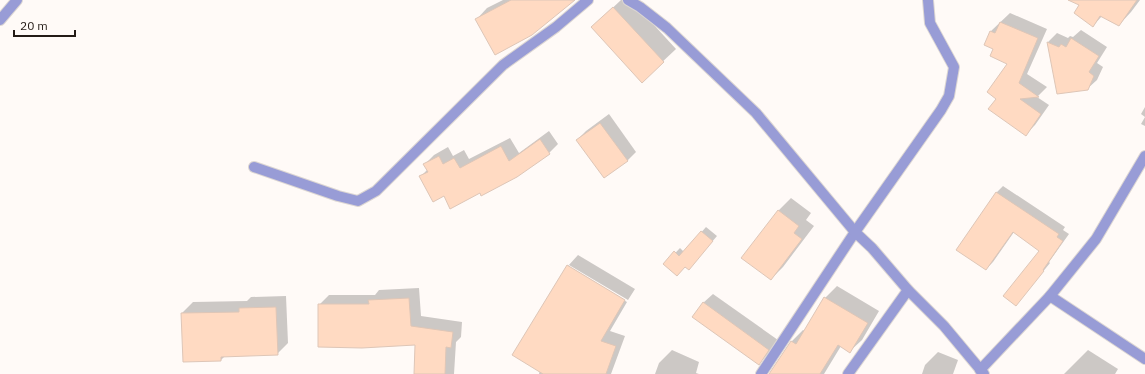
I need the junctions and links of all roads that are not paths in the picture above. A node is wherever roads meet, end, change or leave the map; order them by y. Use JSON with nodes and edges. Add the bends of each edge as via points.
{"nodes":[{"id":1,"x":17,"y":0,"type":"edge"},
{"id":2,"x":588,"y":0,"type":"edge"},
{"id":3,"x":628,"y":0,"type":"edge"},
{"id":4,"x":928,"y":0,"type":"edge"},
{"id":5,"x":0,"y":20,"type":"edge"},
{"id":6,"x":1145,"y":156,"type":"edge"},
{"id":7,"x":254,"y":167,"type":"dead end"},
{"id":8,"x":856,"y":232,"type":"junction"},
{"id":9,"x":908,"y":290,"type":"junction"},
{"id":10,"x":1050,"y":296,"type":"junction"},
{"id":11,"x":1145,"y":359,"type":"edge"},
{"id":12,"x":982,"y":372,"type":"edge"},
{"id":13,"x":761,"y":374,"type":"edge"},
{"id":14,"x":848,"y":374,"type":"edge"}],
"edges":[{"from":1,"to":5,"type":"street"},
{"from":2,"to":7,"type":"street","via":[[556,27],[503,65],[376,191],[358,202]]},
{"from":3,"to":8,"type":"street","via":[[667,28],[756,113]]},
{"from":4,"to":8,"type":"street","via":[[930,23],[954,67],[949,96]]},
{"from":6,"to":10,"type":"street","via":[[1096,239]]},
{"from":8,"to":9,"type":"street"},
{"from":8,"to":13,"type":"street"},
{"from":9,"to":12,"type":"street","via":[[944,326]]},
{"from":9,"to":14,"type":"street"},
{"from":10,"to":11,"type":"street"},
{"from":10,"to":12,"type":"street"}]}
